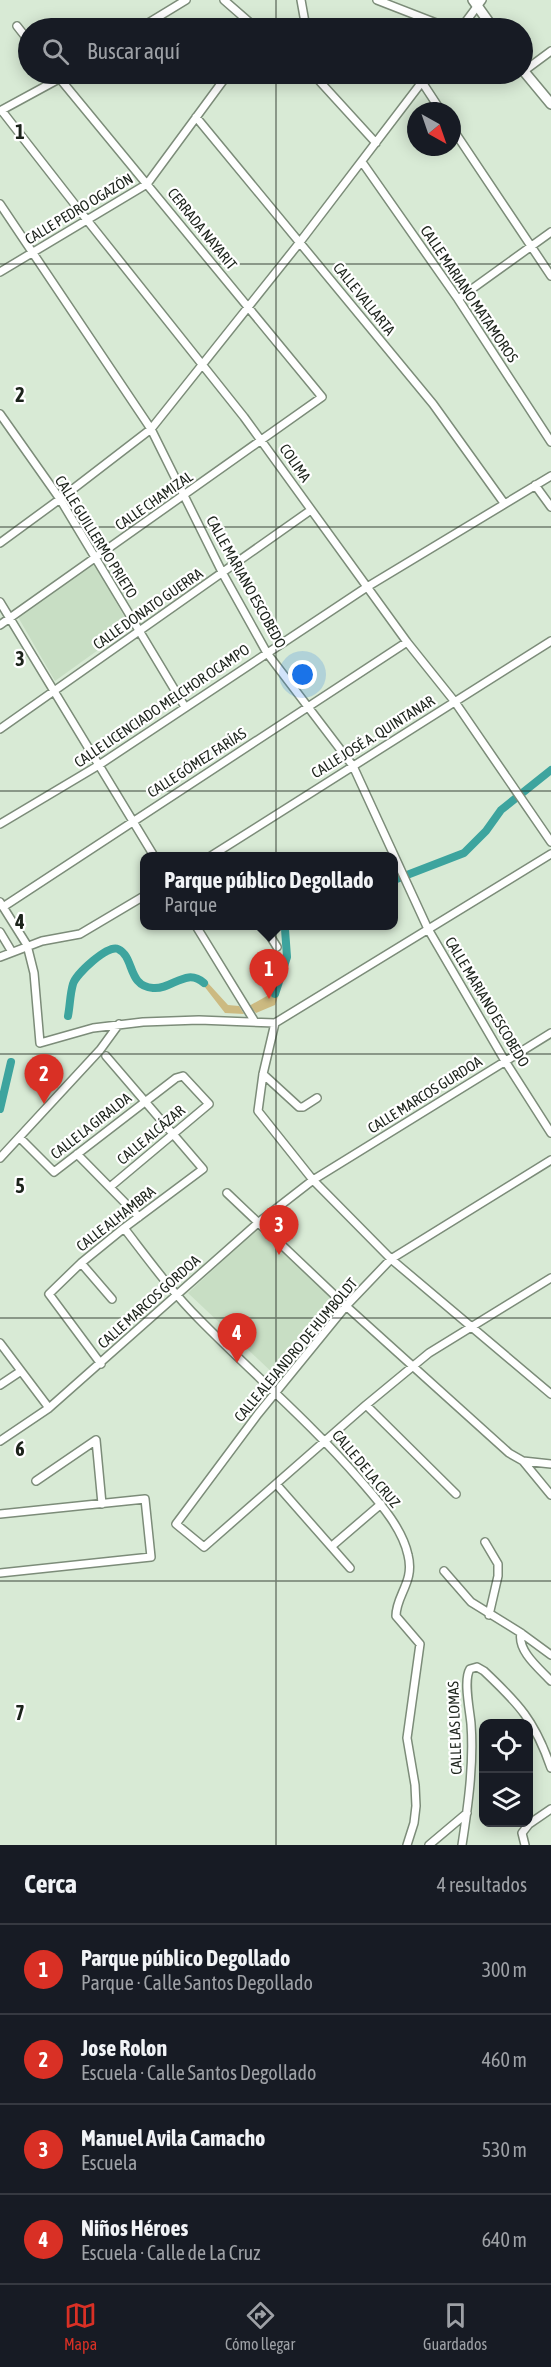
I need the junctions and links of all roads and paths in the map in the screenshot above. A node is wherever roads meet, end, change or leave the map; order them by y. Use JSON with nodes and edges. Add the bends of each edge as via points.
{"nodes":[{"id":1,"x":186,"y":0,"type":"edge"},
{"id":2,"x":224,"y":0,"type":"edge"},
{"id":3,"x":301,"y":0,"type":"edge"},
{"id":4,"x":377,"y":0,"type":"edge"},
{"id":5,"x":478,"y":2,"type":"edge"},
{"id":6,"x":156,"y":18,"type":"edge"},
{"id":7,"x":245,"y":18,"type":"edge"},
{"id":8,"x":304,"y":18,"type":"edge"},
{"id":9,"x":423,"y":18,"type":"edge"},
{"id":10,"x":468,"y":18,"type":"edge"},
{"id":11,"x":487,"y":18,"type":"edge"},
{"id":12,"x":551,"y":51,"type":"edge"},
{"id":13,"x":533,"y":63,"type":"edge"},
{"id":14,"x":533,"y":82,"type":"edge"},
{"id":15,"x":45,"y":84,"type":"edge"},
{"id":16,"x":65,"y":84,"type":"edge"},
{"id":17,"x":221,"y":84,"type":"edge"},
{"id":18,"x":323,"y":84,"type":"edge"},
{"id":19,"x":420,"y":84,"type":"edge"},
{"id":20,"x":423,"y":84,"type":"edge"},
{"id":21,"x":435,"y":102,"type":"edge"},
{"id":22,"x":551,"y":104,"type":"edge"},
{"id":23,"x":1,"y":111,"type":"edge"},
{"id":24,"x":196,"y":117,"type":"junction"},
{"id":25,"x":461,"y":141,"type":"edge"},
{"id":26,"x":376,"y":143,"type":"junction"},
{"id":27,"x":362,"y":162,"type":"junction"},
{"id":28,"x":147,"y":184,"type":"junction"},
{"id":29,"x":0,"y":204,"type":"edge"},
{"id":30,"x":2,"y":213,"type":"edge"},
{"id":31,"x":87,"y":220,"type":"junction"},
{"id":32,"x":551,"y":232,"type":"edge"},
{"id":33,"x":300,"y":242,"type":"junction"},
{"id":34,"x":531,"y":246,"type":"junction"},
{"id":35,"x":33,"y":253,"type":"junction"},
{"id":36,"x":0,"y":272,"type":"edge"},
{"id":37,"x":551,"y":276,"type":"edge"},
{"id":38,"x":458,"y":300,"type":"junction"},
{"id":39,"x":248,"y":306,"type":"junction"},
{"id":40,"x":203,"y":364,"type":"junction"},
{"id":41,"x":322,"y":397,"type":"joint"},
{"id":42,"x":0,"y":414,"type":"edge"},
{"id":43,"x":151,"y":429,"type":"junction"},
{"id":44,"x":262,"y":441,"type":"junction"},
{"id":45,"x":551,"y":442,"type":"edge"},
{"id":46,"x":551,"y":476,"type":"edge"},
{"id":47,"x":535,"y":485,"type":"junction"},
{"id":48,"x":184,"y":496,"type":"junction"},
{"id":49,"x":60,"y":500,"type":"junction"},
{"id":50,"x":504,"y":503,"type":"junction"},
{"id":51,"x":551,"y":507,"type":"edge"},
{"id":52,"x":311,"y":510,"type":"junction"},
{"id":53,"x":0,"y":543,"type":"edge"},
{"id":54,"x":96,"y":558,"type":"junction"},
{"id":55,"x":224,"y":574,"type":"junction"},
{"id":56,"x":367,"y":587,"type":"junction"},
{"id":57,"x":0,"y":602,"type":"edge"},
{"id":58,"x":10,"y":618,"type":"junction"},
{"id":59,"x":0,"y":625,"type":"edge"},
{"id":60,"x":138,"y":632,"type":"junction"},
{"id":61,"x":551,"y":641,"type":"edge"},
{"id":62,"x":407,"y":642,"type":"junction"},
{"id":63,"x":267,"y":653,"type":"junction"},
{"id":64,"x":54,"y":691,"type":"junction"},
{"id":65,"x":455,"y":702,"type":"junction"},
{"id":66,"x":185,"y":707,"type":"junction"},
{"id":67,"x":308,"y":707,"type":"junction"},
{"id":68,"x":0,"y":729,"type":"edge"},
{"id":69,"x":99,"y":765,"type":"junction"},
{"id":70,"x":353,"y":766,"type":"junction"},
{"id":71,"x":133,"y":821,"type":"junction"},
{"id":72,"x":0,"y":824,"type":"edge"},
{"id":73,"x":551,"y":842,"type":"edge"},
{"id":74,"x":152,"y":852,"type":"edge"},
{"id":75,"x":225,"y":852,"type":"edge"},
{"id":76,"x":392,"y":852,"type":"edge"},
{"id":77,"x":551,"y":854,"type":"edge"},
{"id":78,"x":398,"y":866,"type":"edge"},
{"id":79,"x":140,"y":898,"type":"edge"},
{"id":80,"x":1,"y":904,"type":"edge"},
{"id":81,"x":428,"y":929,"type":"junction"},
{"id":82,"x":198,"y":930,"type":"edge"},
{"id":83,"x":266,"y":930,"type":"edge"},
{"id":84,"x":0,"y":932,"type":"edge"},
{"id":85,"x":27,"y":945,"type":"junction"},
{"id":86,"x":277,"y":948,"type":"dead end"},
{"id":87,"x":12,"y":952,"type":"junction"},
{"id":88,"x":0,"y":957,"type":"edge"},
{"id":89,"x":255,"y":1022,"type":"junction"},
{"id":90,"x":275,"y":1023,"type":"junction"},
{"id":91,"x":119,"y":1024,"type":"junction"},
{"id":92,"x":551,"y":1034,"type":"edge"},
{"id":93,"x":106,"y":1056,"type":"dead end"},
{"id":94,"x":505,"y":1061,"type":"junction"},
{"id":95,"x":263,"y":1074,"type":"junction"},
{"id":96,"x":317,"y":1098,"type":"dead end"},
{"id":97,"x":146,"y":1101,"type":"junction"},
{"id":98,"x":209,"y":1104,"type":"joint"},
{"id":99,"x":551,"y":1133,"type":"edge"},
{"id":100,"x":173,"y":1134,"type":"junction"},
{"id":101,"x":20,"y":1138,"type":"junction"},
{"id":102,"x":77,"y":1154,"type":"junction"},
{"id":103,"x":0,"y":1158,"type":"edge"},
{"id":104,"x":551,"y":1160,"type":"edge"},
{"id":105,"x":313,"y":1180,"type":"junction"},
{"id":106,"x":110,"y":1187,"type":"junction"},
{"id":107,"x":227,"y":1193,"type":"dead end"},
{"id":108,"x":139,"y":1217,"type":"junction"},
{"id":109,"x":259,"y":1222,"type":"junction"},
{"id":110,"x":123,"y":1228,"type":"junction"},
{"id":111,"x":391,"y":1259,"type":"junction"},
{"id":112,"x":81,"y":1263,"type":"junction"},
{"id":113,"x":551,"y":1278,"type":"edge"},
{"id":114,"x":175,"y":1295,"type":"junction"},
{"id":115,"x":112,"y":1299,"type":"dead end"},
{"id":116,"x":346,"y":1306,"type":"junction"},
{"id":117,"x":472,"y":1326,"type":"junction"},
{"id":118,"x":0,"y":1343,"type":"edge"},
{"id":119,"x":101,"y":1364,"type":"junction"},
{"id":120,"x":414,"y":1366,"type":"junction"},
{"id":121,"x":21,"y":1371,"type":"junction"},
{"id":122,"x":0,"y":1385,"type":"edge"},
{"id":123,"x":276,"y":1393,"type":"junction"},
{"id":124,"x":551,"y":1394,"type":"edge"},
{"id":125,"x":366,"y":1405,"type":"junction"},
{"id":126,"x":49,"y":1408,"type":"junction"},
{"id":127,"x":0,"y":1441,"type":"edge"},
{"id":128,"x":326,"y":1441,"type":"junction"},
{"id":129,"x":523,"y":1461,"type":"junction"},
{"id":130,"x":551,"y":1464,"type":"edge"},
{"id":131,"x":36,"y":1481,"type":"dead end"},
{"id":132,"x":277,"y":1485,"type":"junction"},
{"id":133,"x":456,"y":1494,"type":"dead end"},
{"id":134,"x":551,"y":1495,"type":"edge"},
{"id":135,"x":102,"y":1504,"type":"junction"},
{"id":136,"x":381,"y":1504,"type":"junction"},
{"id":137,"x":0,"y":1514,"type":"edge"},
{"id":138,"x":485,"y":1542,"type":"dead end"},
{"id":139,"x":332,"y":1546,"type":"junction"},
{"id":140,"x":350,"y":1568,"type":"dead end"},
{"id":141,"x":444,"y":1571,"type":"dead end"},
{"id":142,"x":0,"y":1573,"type":"edge"},
{"id":143,"x":489,"y":1615,"type":"junction"},
{"id":144,"x":521,"y":1633,"type":"junction"},
{"id":145,"x":551,"y":1655,"type":"edge"},
{"id":146,"x":551,"y":1681,"type":"edge"},
{"id":147,"x":551,"y":1768,"type":"edge"},
{"id":148,"x":551,"y":1809,"type":"edge"},
{"id":149,"x":467,"y":1813,"type":"junction"},
{"id":150,"x":407,"y":1845,"type":"edge"},
{"id":151,"x":429,"y":1845,"type":"edge"},
{"id":152,"x":462,"y":1845,"type":"edge"},
{"id":153,"x":525,"y":1845,"type":"edge"}],
"edges":[{"from":1,"to":6,"type":"street"},
{"from":2,"to":7,"type":"street"},
{"from":3,"to":8,"type":"street"},
{"from":4,"to":9,"type":"street"},
{"from":5,"to":10,"type":"street"},
{"from":5,"to":11,"type":"main road"},
{"from":12,"to":13,"type":"street"},
{"from":14,"to":22,"type":"main road"},
{"from":15,"to":23,"type":"street"},
{"from":16,"to":28,"type":"street","name":"CERRADA NAYARIT"},
{"from":17,"to":24,"type":"street","name":"CALLE PEDRO OGAZÓN"},
{"from":18,"to":26,"type":"street"},
{"from":19,"to":26,"type":"street"},
{"from":20,"to":21,"type":"street"},
{"from":23,"to":31,"type":"street","name":"COLIMA"},
{"from":24,"to":28,"type":"street","name":"CALLE PEDRO OGAZÓN"},
{"from":24,"to":33,"type":"street","name":"CALLE VALLARTA"},
{"from":25,"to":34,"type":"street"},
{"from":26,"to":27,"type":"street"},
{"from":27,"to":33,"type":"street"},
{"from":27,"to":38,"type":"street","name":"CALLE MARIANO MATAMOROS"},
{"from":28,"to":31,"type":"street","name":"CALLE PEDRO OGAZÓN"},
{"from":28,"to":39,"type":"street","name":"CERRADA NAYARIT"},
{"from":29,"to":30,"type":"street","name":"CALLE MARIANO ESCOBEDO"},
{"from":30,"to":35,"type":"street","name":"CALLE MARIANO ESCOBEDO"},
{"from":31,"to":35,"type":"street","name":"CALLE PEDRO OGAZÓN"},
{"from":31,"to":40,"type":"street","name":"COLIMA"},
{"from":32,"to":34,"type":"street"},
{"from":33,"to":39,"type":"street"},
{"from":33,"to":50,"type":"street","name":"CALLE VALLARTA","via":[[433,404]]},
{"from":34,"to":37,"type":"street"},
{"from":34,"to":38,"type":"street"},
{"from":35,"to":36,"type":"street","name":"CALLE PEDRO OGAZÓN"},
{"from":35,"to":43,"type":"street","name":"CALLE MARIANO ESCOBEDO"},
{"from":38,"to":45,"type":"street","name":"CALLE MARIANO MATAMOROS"},
{"from":39,"to":40,"type":"street"},
{"from":39,"to":41,"type":"street","name":"CERRADA NAYARIT"},
{"from":40,"to":43,"type":"street"},
{"from":40,"to":44,"type":"street","name":"COLIMA"},
{"from":41,"to":44,"type":"street","name":"CALLE CHAMIZAL"},
{"from":42,"to":49,"type":"street","name":"CALLE GUILLERMO PRIETO"},
{"from":43,"to":48,"type":"street","name":"CALLE MARIANO ESCOBEDO"},
{"from":43,"to":49,"type":"street"},
{"from":44,"to":48,"type":"street","name":"CALLE CHAMIZAL"},
{"from":44,"to":52,"type":"street","name":"COLIMA"},
{"from":46,"to":47,"type":"street","name":"CALLE LICENCIADO MELCHOR OCAMPO"},
{"from":47,"to":50,"type":"street","name":"CALLE LICENCIADO MELCHOR OCAMPO"},
{"from":47,"to":51,"type":"street"},
{"from":48,"to":54,"type":"street","name":"CALLE CHAMIZAL"},
{"from":48,"to":55,"type":"street","name":"CALLE MARIANO ESCOBEDO"},
{"from":49,"to":53,"type":"street"},
{"from":49,"to":54,"type":"street","name":"CALLE GUILLERMO PRIETO"},
{"from":50,"to":56,"type":"street","name":"CALLE LICENCIADO MELCHOR OCAMPO"},
{"from":52,"to":55,"type":"street","name":"CALLE DONATO GUERRA"},
{"from":52,"to":56,"type":"street","name":"COLIMA"},
{"from":54,"to":58,"type":"street","name":"CALLE CHAMIZAL"},
{"from":54,"to":60,"type":"street","name":"CALLE GUILLERMO PRIETO"},
{"from":55,"to":60,"type":"street","name":"CALLE DONATO GUERRA"},
{"from":55,"to":63,"type":"street","name":"CALLE MARIANO ESCOBEDO"},
{"from":56,"to":62,"type":"street","name":"COLIMA"},
{"from":56,"to":63,"type":"street","name":"CALLE LICENCIADO MELCHOR OCAMPO"},
{"from":57,"to":58,"type":"street"},
{"from":58,"to":59,"type":"street","name":"CALLE CHAMIZAL"},
{"from":58,"to":64,"type":"street"},
{"from":60,"to":64,"type":"street","name":"CALLE DONATO GUERRA"},
{"from":60,"to":66,"type":"street","name":"CALLE GUILLERMO PRIETO"},
{"from":61,"to":65,"type":"street","name":"CALLE JOSÉ A. QUINTANAR"},
{"from":62,"to":65,"type":"street","name":"COLIMA"},
{"from":62,"to":67,"type":"street","name":"CALLE GÓMEZ FARÍAS"},
{"from":63,"to":66,"type":"street","name":"CALLE LICENCIADO MELCHOR OCAMPO"},
{"from":63,"to":67,"type":"street","name":"CALLE MARIANO ESCOBEDO"},
{"from":64,"to":68,"type":"street","name":"CALLE DONATO GUERRA"},
{"from":64,"to":69,"type":"street"},
{"from":65,"to":70,"type":"street","name":"CALLE JOSÉ A. QUINTANAR"},
{"from":65,"to":73,"type":"street","name":"COLIMA"},
{"from":66,"to":69,"type":"street","name":"CALLE LICENCIADO MELCHOR OCAMPO"},
{"from":67,"to":70,"type":"street","name":"CALLE MARIANO ESCOBEDO"},
{"from":67,"to":71,"type":"street","name":"CALLE GÓMEZ FARÍAS"},
{"from":69,"to":71,"type":"street"},
{"from":69,"to":72,"type":"street","name":"CALLE LICENCIADO MELCHOR OCAMPO"},
{"from":70,"to":75,"type":"street","name":"CALLE JOSÉ A. QUINTANAR"},
{"from":70,"to":76,"type":"street","name":"CALLE MARIANO ESCOBEDO"},
{"from":71,"to":74,"type":"street"},
{"from":71,"to":80,"type":"street","name":"CALLE GÓMEZ FARÍAS"},
{"from":77,"to":81,"type":"street"},
{"from":78,"to":81,"type":"street","name":"CALLE MARIANO ESCOBEDO"},
{"from":79,"to":85,"type":"street","via":[[80,934]]},
{"from":80,"to":85,"type":"street"},
{"from":81,"to":90,"type":"street"},
{"from":81,"to":94,"type":"street","name":"CALLE MARIANO ESCOBEDO"},
{"from":82,"to":89,"type":"street"},
{"from":83,"to":86,"type":"street"},
{"from":84,"to":87,"type":"street"},
{"from":85,"to":87,"type":"street"},
{"from":85,"to":91,"type":"street","via":[[34,973],[40,1043]]},
{"from":87,"to":88,"type":"street"},
{"from":89,"to":90,"type":"street"},
{"from":89,"to":91,"type":"street"},
{"from":90,"to":95,"type":"street"},
{"from":91,"to":101,"type":"street"},
{"from":92,"to":94,"type":"street","name":"CALLE MARCOS GURDOA"},
{"from":93,"to":97,"type":"street"},
{"from":94,"to":99,"type":"street","name":"CALLE MARIANO ESCOBEDO"},
{"from":94,"to":105,"type":"street","name":"CALLE MARCOS GURDOA"},
{"from":95,"to":96,"type":"street","via":[[299,1107]]},
{"from":95,"to":105,"type":"street","via":[[258,1111]]},
{"from":97,"to":98,"type":"street","name":"CALLE LA GIRALDA","via":[[183,1076]]},
{"from":97,"to":100,"type":"street"},
{"from":97,"to":102,"type":"street","name":"CALLE LA GIRALDA"},
{"from":98,"to":100,"type":"street","name":"CALLE ALCÁZAR"},
{"from":100,"to":106,"type":"street","name":"CALLE ALCÁZAR"},
{"from":100,"to":108,"type":"street","name":"CALLE ALHAMBRA","via":[[203,1169]]},
{"from":101,"to":102,"type":"street","name":"CALLE LA GIRALDA","via":[[54,1172]]},
{"from":101,"to":103,"type":"street"},
{"from":102,"to":106,"type":"street"},
{"from":104,"to":111,"type":"street","name":"CALLE ALEJANDRO DE HUMBOLDT"},
{"from":105,"to":109,"type":"street","name":"CALLE MARCOS GORDOA"},
{"from":105,"to":111,"type":"street"},
{"from":106,"to":108,"type":"street"},
{"from":107,"to":109,"type":"street"},
{"from":108,"to":110,"type":"street","name":"CALLE ALHAMBRA"},
{"from":109,"to":114,"type":"street","name":"CALLE MARCOS GORDOA"},
{"from":109,"to":116,"type":"street"},
{"from":110,"to":112,"type":"street","name":"CALLE ALHAMBRA"},
{"from":110,"to":114,"type":"street","name":"CALLE DE LA CRUZ"},
{"from":111,"to":116,"type":"street","name":"CALLE ALEJANDRO DE HUMBOLDT"},
{"from":111,"to":117,"type":"street"},
{"from":112,"to":115,"type":"street"},
{"from":112,"to":119,"type":"street","name":"CALLE ALHAMBRA","via":[[49,1294]]},
{"from":113,"to":117,"type":"street"},
{"from":114,"to":119,"type":"street","name":"CALLE MARCOS GORDOA"},
{"from":114,"to":123,"type":"street","name":"CALLE DE LA CRUZ"},
{"from":116,"to":120,"type":"street"},
{"from":116,"to":123,"type":"street","name":"CALLE ALEJANDRO DE HUMBOLDT"},
{"from":117,"to":120,"type":"street"},
{"from":117,"to":124,"type":"street"},
{"from":118,"to":121,"type":"street"},
{"from":119,"to":126,"type":"street","name":"CALLE MARCOS GORDOA"},
{"from":120,"to":125,"type":"street"},
{"from":120,"to":129,"type":"street","via":[[508,1453]]},
{"from":121,"to":122,"type":"street"},
{"from":121,"to":126,"type":"street"},
{"from":123,"to":128,"type":"street","name":"CALLE DE LA CRUZ"},
{"from":123,"to":132,"type":"street","name":"CALLE ALEJANDRO DE HUMBOLDT","via":[[176,1524],[204,1547]]},
{"from":125,"to":128,"type":"street"},
{"from":125,"to":133,"type":"street"},
{"from":126,"to":127,"type":"street","name":"CALLE MARCOS GORDOA"},
{"from":128,"to":132,"type":"street"},
{"from":128,"to":136,"type":"street","name":"CALLE DE LA CRUZ"},
{"from":129,"to":130,"type":"street"},
{"from":129,"to":134,"type":"street"},
{"from":131,"to":135,"type":"street","via":[[96,1440]]},
{"from":132,"to":139,"type":"street"},
{"from":135,"to":137,"type":"street"},
{"from":135,"to":142,"type":"street","via":[[145,1499],[151,1557]]},
{"from":136,"to":139,"type":"street"},
{"from":136,"to":150,"type":"street","name":"CALLE DE LA CRUZ","via":[[405,1543],[409,1558],[410,1573],[396,1616],[420,1644],[407,1738],[416,1806]]},
{"from":138,"to":143,"type":"street","via":[[498,1564]]},
{"from":139,"to":140,"type":"street"},
{"from":141,"to":143,"type":"street","via":[[471,1602]]},
{"from":143,"to":144,"type":"street"},
{"from":144,"to":145,"type":"street"},
{"from":144,"to":146,"type":"street","via":[[522,1647]]},
{"from":147,"to":149,"type":"street","name":"CALLE LAS LOMAS","via":[[541,1739],[522,1711],[484,1671],[470,1669],[467,1678],[472,1735]]},
{"from":148,"to":153,"type":"street","via":[[522,1833]]},
{"from":149,"to":151,"type":"street"},
{"from":149,"to":152,"type":"street","name":"CALLE LAS LOMAS"}]}
